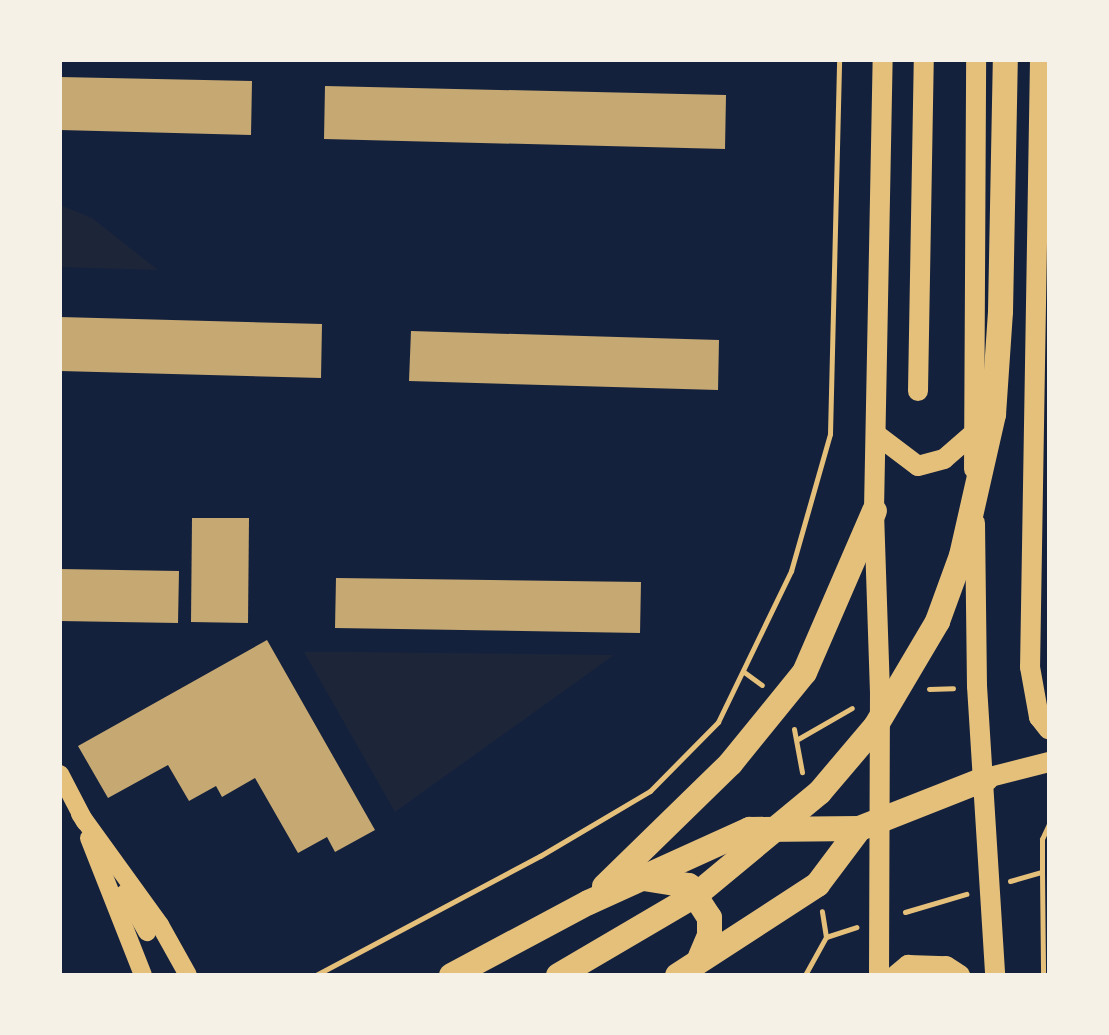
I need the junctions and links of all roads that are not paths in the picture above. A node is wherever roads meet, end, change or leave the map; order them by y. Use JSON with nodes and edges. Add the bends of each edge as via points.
{"nodes":[{"id":1,"x":884,"y":60,"type":"edge"},
{"id":2,"x":924,"y":60,"type":"edge"},
{"id":3,"x":976,"y":60,"type":"edge"},
{"id":4,"x":1005,"y":60,"type":"edge"},
{"id":5,"x":1040,"y":60,"type":"edge"},
{"id":6,"x":918,"y":392,"type":"dead end"},
{"id":7,"x":973,"y":434,"type":"junction"},
{"id":8,"x":876,"y":435,"type":"junction"},
{"id":9,"x":874,"y":510,"type":"junction"},
{"id":10,"x":1049,"y":730,"type":"edge"},
{"id":11,"x":1049,"y":762,"type":"edge"},
{"id":12,"x":60,"y":774,"type":"edge"},
{"id":13,"x":986,"y":778,"type":"junction"},
{"id":14,"x":80,"y":814,"type":"junction"},
{"id":15,"x":870,"y":824,"type":"junction"},
{"id":16,"x":638,"y":878,"type":"junction"},
{"id":17,"x":588,"y":902,"type":"junction"},
{"id":18,"x":147,"y":932,"type":"dead end"},
{"id":19,"x":700,"y":956,"type":"junction"},
{"id":20,"x":143,"y":975,"type":"edge"},
{"id":21,"x":188,"y":975,"type":"edge"},
{"id":22,"x":450,"y":975,"type":"edge"},
{"id":23,"x":558,"y":975,"type":"edge"},
{"id":24,"x":677,"y":975,"type":"edge"},
{"id":25,"x":879,"y":975,"type":"edge"},
{"id":26,"x":896,"y":975,"type":"edge"},
{"id":27,"x":960,"y":975,"type":"edge"},
{"id":28,"x":995,"y":975,"type":"edge"}],
"edges":[{"from":1,"to":8,"type":"main road"},
{"from":2,"to":6,"type":"main road"},
{"from":3,"to":7,"type":"main road"},
{"from":4,"to":23,"type":"highway","via":[[993,414],[961,555],[938,621],[875,726],[819,792],[696,894]]},
{"from":5,"to":10,"type":"main road","via":[[1030,667],[1039,717]]},
{"from":7,"to":8,"type":"main road","via":[[944,459],[918,466]]},
{"from":7,"to":13,"type":"main road"},
{"from":8,"to":9,"type":"main road"},
{"from":9,"to":15,"type":"main road"},
{"from":9,"to":17,"type":"highway","via":[[804,672],[730,763]]},
{"from":11,"to":13,"type":"main road"},
{"from":12,"to":14,"type":"street"},
{"from":13,"to":15,"type":"highway"},
{"from":13,"to":28,"type":"main road"},
{"from":14,"to":18,"type":"street"},
{"from":14,"to":20,"type":"street"},
{"from":14,"to":21,"type":"street"},
{"from":15,"to":16,"type":"highway","via":[[748,830]]},
{"from":15,"to":19,"type":"highway","via":[[817,884]]},
{"from":15,"to":25,"type":"main road"},
{"from":16,"to":17,"type":"highway"},
{"from":16,"to":19,"type":"highway","via":[[688,886],[709,917]]},
{"from":17,"to":22,"type":"highway"},
{"from":19,"to":24,"type":"highway"},
{"from":26,"to":27,"type":"main road","via":[[908,965],[946,966]]}]}
